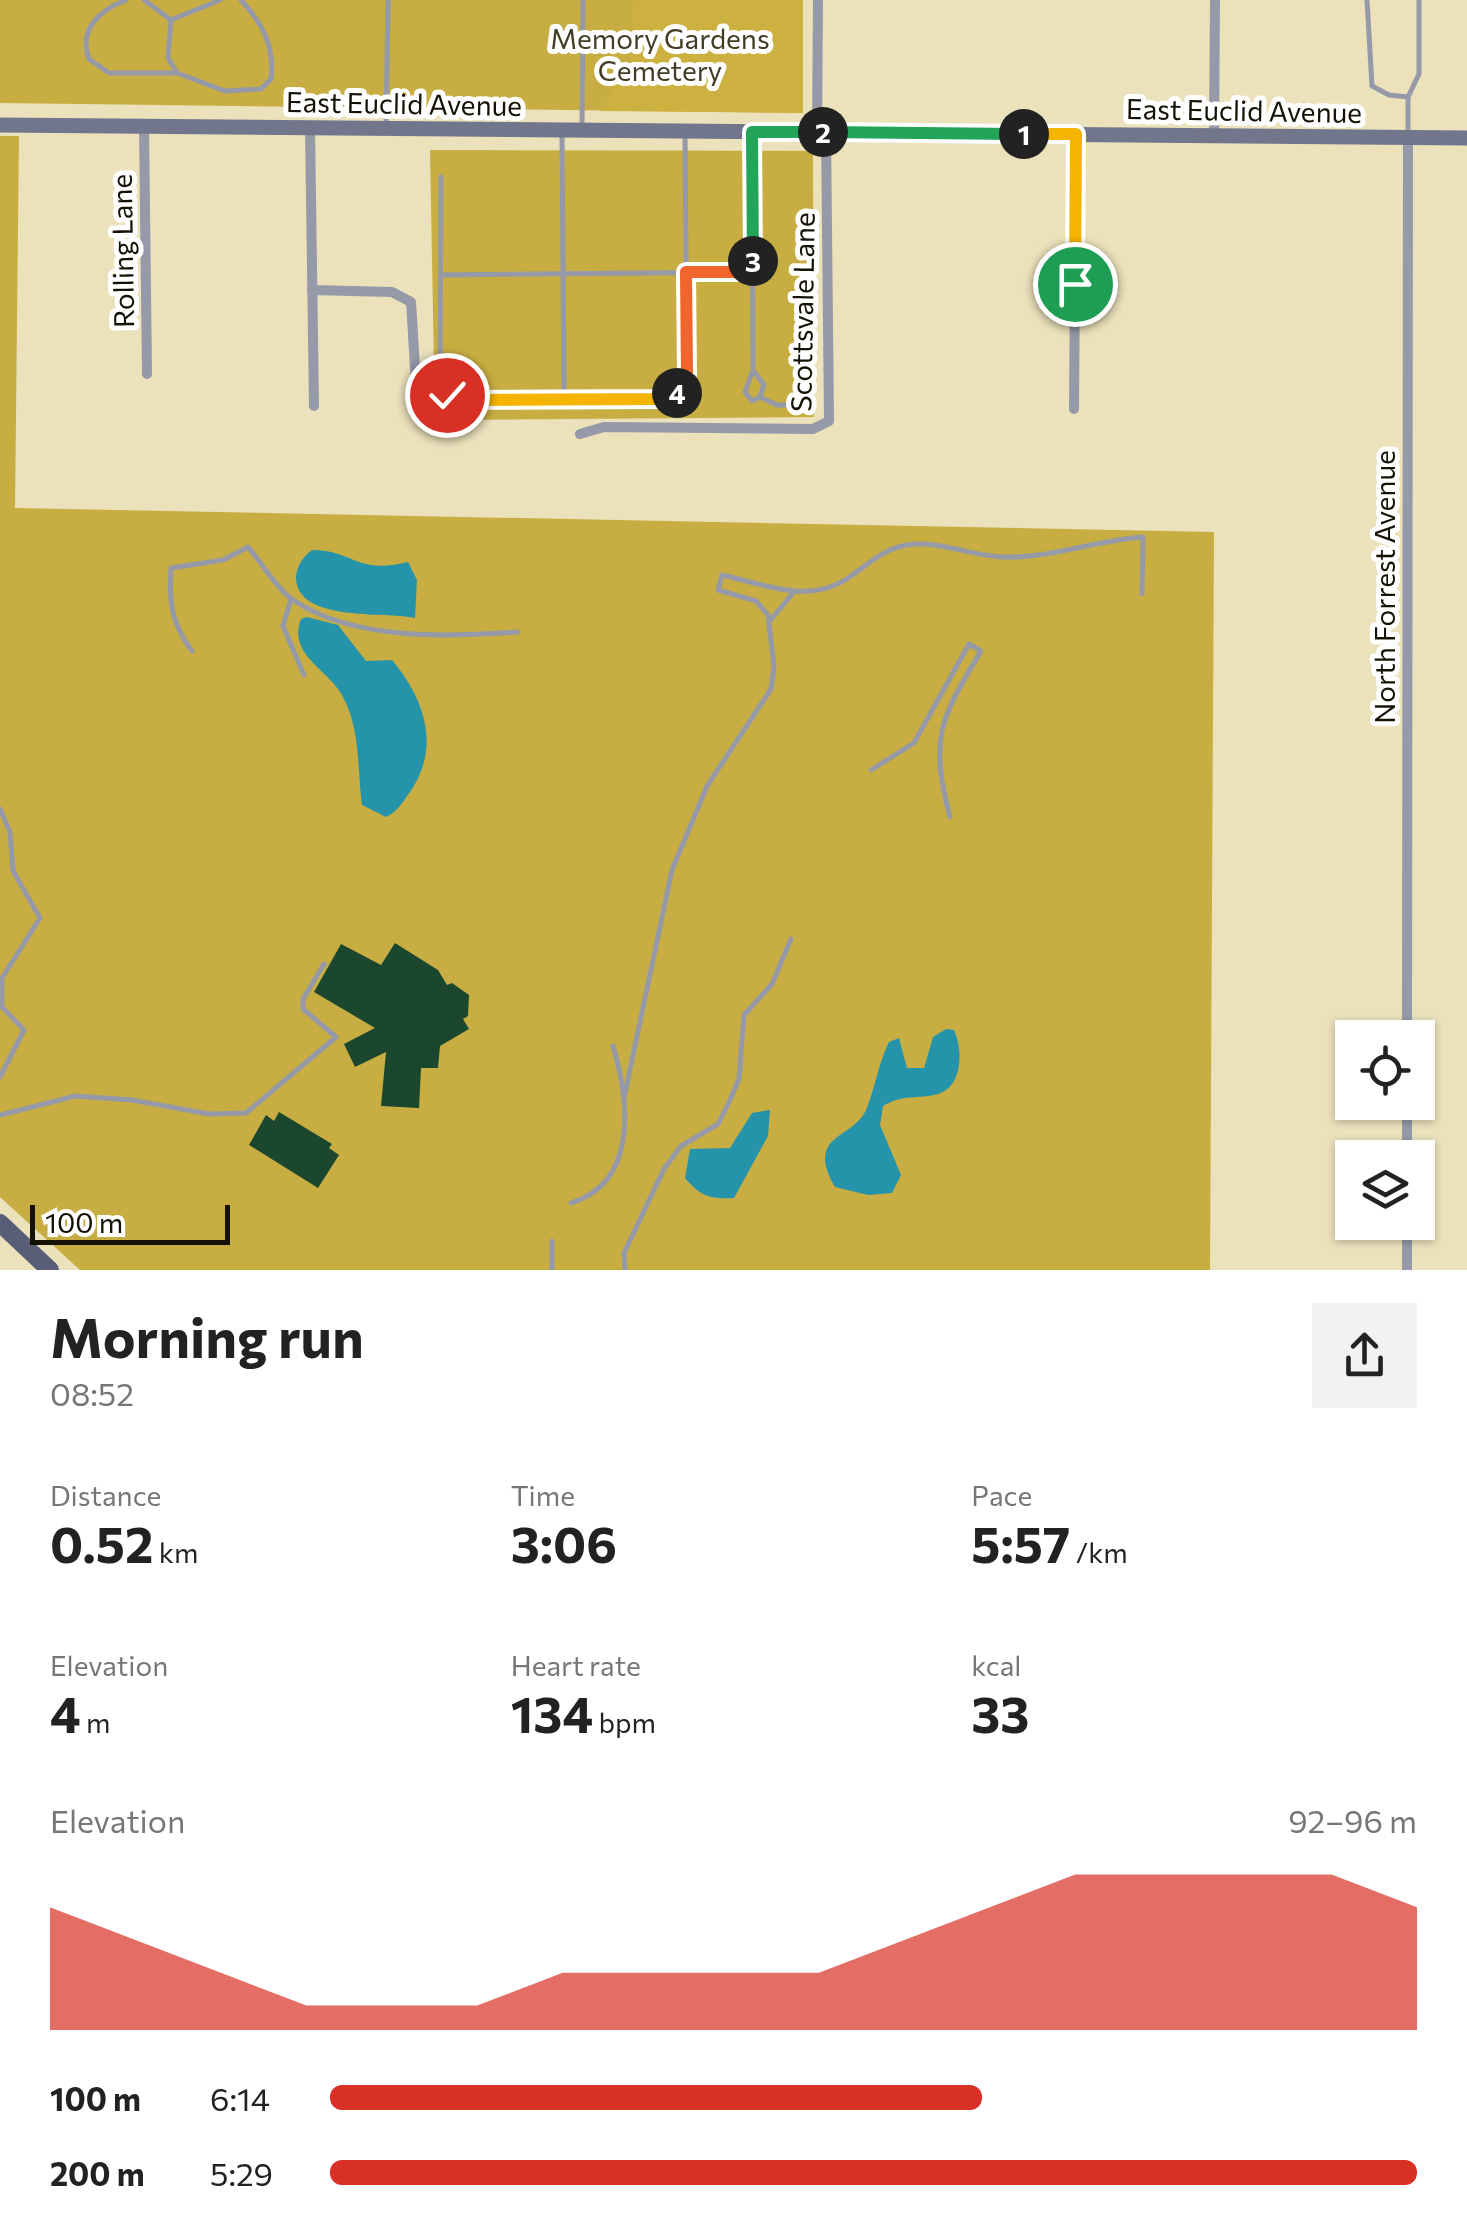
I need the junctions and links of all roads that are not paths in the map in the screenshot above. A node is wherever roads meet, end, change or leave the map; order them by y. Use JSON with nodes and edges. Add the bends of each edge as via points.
{"nodes":[{"id":1,"x":126,"y":0,"type":"edge"},
{"id":2,"x":144,"y":0,"type":"edge"},
{"id":3,"x":220,"y":0,"type":"edge"},
{"id":4,"x":241,"y":0,"type":"edge"},
{"id":5,"x":388,"y":0,"type":"edge"},
{"id":6,"x":583,"y":0,"type":"edge"},
{"id":7,"x":818,"y":0,"type":"edge"},
{"id":8,"x":1215,"y":0,"type":"edge"},
{"id":9,"x":1367,"y":0,"type":"edge"},
{"id":10,"x":1419,"y":0,"type":"edge"},
{"id":11,"x":171,"y":20,"type":"junction"},
{"id":12,"x":176,"y":74,"type":"junction"},
{"id":13,"x":1408,"y":97,"type":"junction"},
{"id":14,"x":0,"y":125,"type":"edge"},
{"id":15,"x":144,"y":126,"type":"junction"},
{"id":16,"x":310,"y":127,"type":"junction"},
{"id":17,"x":386,"y":128,"type":"junction"},
{"id":18,"x":562,"y":130,"type":"junction"},
{"id":19,"x":582,"y":130,"type":"junction"},
{"id":20,"x":686,"y":131,"type":"junction"},
{"id":21,"x":752,"y":132,"type":"junction"},
{"id":22,"x":822,"y":132,"type":"junction"},
{"id":23,"x":1076,"y":134,"type":"junction"},
{"id":24,"x":1214,"y":136,"type":"junction"},
{"id":25,"x":1408,"y":137,"type":"junction"},
{"id":26,"x":1467,"y":138,"type":"edge"},
{"id":27,"x":440,"y":177,"type":"dead end"},
{"id":28,"x":686,"y":272,"type":"junction"},
{"id":29,"x":753,"y":272,"type":"junction"},
{"id":30,"x":440,"y":274,"type":"junction"},
{"id":31,"x":563,"y":274,"type":"junction"},
{"id":32,"x":312,"y":290,"type":"junction"},
{"id":33,"x":753,"y":370,"type":"junction"},
{"id":34,"x":146,"y":374,"type":"dead end"},
{"id":35,"x":760,"y":398,"type":"junction"},
{"id":36,"x":417,"y":400,"type":"dead end"},
{"id":37,"x":564,"y":400,"type":"junction"},
{"id":38,"x":811,"y":405,"type":"dead end"},
{"id":39,"x":314,"y":406,"type":"dead end"},
{"id":40,"x":1074,"y":408,"type":"dead end"},
{"id":41,"x":580,"y":434,"type":"dead end"},
{"id":42,"x":793,"y":593,"type":"junction"},
{"id":43,"x":1142,"y":594,"type":"dead end"},
{"id":44,"x":291,"y":599,"type":"junction"},
{"id":45,"x":769,"y":622,"type":"junction"},
{"id":46,"x":518,"y":632,"type":"dead end"},
{"id":47,"x":192,"y":651,"type":"dead end"},
{"id":48,"x":304,"y":675,"type":"dead end"},
{"id":49,"x":871,"y":770,"type":"dead end"},
{"id":50,"x":0,"y":809,"type":"edge"},
{"id":51,"x":950,"y":817,"type":"dead end"},
{"id":52,"x":791,"y":939,"type":"dead end"},
{"id":53,"x":324,"y":964,"type":"dead end"},
{"id":54,"x":1407,"y":1020,"type":"edge"},
{"id":55,"x":613,"y":1046,"type":"dead end"},
{"id":56,"x":0,"y":1077,"type":"edge"},
{"id":57,"x":624,"y":1098,"type":"junction"},
{"id":58,"x":1,"y":1113,"type":"edge"},
{"id":59,"x":572,"y":1204,"type":"dead end"},
{"id":60,"x":0,"y":1224,"type":"edge"},
{"id":61,"x":1407,"y":1240,"type":"edge"},
{"id":62,"x":552,"y":1241,"type":"dead end"},
{"id":63,"x":50,"y":1270,"type":"edge"},
{"id":64,"x":552,"y":1270,"type":"edge"},
{"id":65,"x":625,"y":1270,"type":"edge"},
{"id":66,"x":1407,"y":1270,"type":"edge"}],
"edges":[{"from":1,"to":12,"type":"lane","via":[[92,24],[89,59],[109,74]]},
{"from":2,"to":11,"type":"lane"},
{"from":3,"to":11,"type":"lane"},
{"from":4,"to":12,"type":"lane","via":[[264,30],[270,84],[225,92]]},
{"from":5,"to":17,"type":"lane"},
{"from":6,"to":19,"type":"lane"},
{"from":7,"to":22,"type":"street"},
{"from":8,"to":24,"type":"street"},
{"from":9,"to":13,"type":"lane","via":[[1372,86]]},
{"from":10,"to":13,"type":"lane","via":[[1419,74]]},
{"from":11,"to":12,"type":"lane","via":[[168,58]]},
{"from":13,"to":25,"type":"lane"},
{"from":14,"to":15,"type":"main road","name":"East Euclid Avenue"},
{"from":15,"to":16,"type":"main road","name":"East Euclid Avenue"},
{"from":15,"to":34,"type":"street","name":"Rolling Lane"},
{"from":16,"to":17,"type":"main road","name":"East Euclid Avenue"},
{"from":16,"to":32,"type":"street"},
{"from":17,"to":18,"type":"main road","name":"East Euclid Avenue"},
{"from":18,"to":19,"type":"main road","name":"East Euclid Avenue"},
{"from":18,"to":31,"type":"lane"},
{"from":19,"to":20,"type":"main road","name":"East Euclid Avenue"},
{"from":20,"to":21,"type":"main road","name":"East Euclid Avenue"},
{"from":20,"to":28,"type":"lane"},
{"from":21,"to":22,"type":"main road","name":"East Euclid Avenue"},
{"from":21,"to":29,"type":"lane"},
{"from":22,"to":23,"type":"main road","name":"East Euclid Avenue"},
{"from":22,"to":41,"type":"street","name":"Scottsvale Lane","via":[[829,421],[812,429],[604,427]]},
{"from":23,"to":24,"type":"main road","name":"East Euclid Avenue"},
{"from":23,"to":40,"type":"street"},
{"from":24,"to":25,"type":"main road","name":"East Euclid Avenue"},
{"from":25,"to":26,"type":"main road","name":"East Euclid Avenue"},
{"from":25,"to":54,"type":"street","name":"North Forrest Avenue"},
{"from":27,"to":30,"type":"lane"},
{"from":28,"to":29,"type":"lane"},
{"from":28,"to":31,"type":"lane"},
{"from":28,"to":37,"type":"lane","via":[[687,374],[677,392],[664,399]]},
{"from":29,"to":33,"type":"lane"},
{"from":30,"to":31,"type":"lane"},
{"from":30,"to":37,"type":"lane","via":[[440,384],[447,395]]},
{"from":31,"to":37,"type":"lane"},
{"from":32,"to":36,"type":"street","via":[[392,292],[410,302]]},
{"from":32,"to":39,"type":"street"},
{"from":33,"to":35,"type":"lane","via":[[764,385]]},
{"from":33,"to":35,"type":"lane","via":[[745,392]]},
{"from":35,"to":38,"type":"lane"},
{"from":42,"to":43,"type":"lane","via":[[836,584],[886,550],[908,545],[1007,557],[1143,538]]},
{"from":42,"to":45,"type":"lane"},
{"from":42,"to":45,"type":"lane","via":[[722,575],[718,590],[756,601]]},
{"from":44,"to":46,"type":"lane","via":[[348,623]]},
{"from":44,"to":47,"type":"lane","via":[[248,546],[224,560],[171,568],[169,606]]},
{"from":44,"to":48,"type":"lane","via":[[283,626]]},
{"from":45,"to":57,"type":"lane","via":[[771,688],[707,786],[672,870]]},
{"from":49,"to":51,"type":"lane","via":[[914,743],[969,644],[981,651],[940,724],[938,771]]},
{"from":50,"to":56,"type":"lane","via":[[13,870],[40,918],[2,978],[2,1007],[24,1030]]},
{"from":52,"to":65,"type":"lane","via":[[772,984],[744,1015],[739,1079],[730,1102],[718,1124],[681,1146],[664,1169],[624,1253]]},
{"from":53,"to":58,"type":"lane","via":[[303,1009],[336,1037],[246,1113],[75,1096]]},
{"from":55,"to":57,"type":"lane"},
{"from":57,"to":59,"type":"lane","via":[[622,1149],[610,1180],[593,1197]]},
{"from":60,"to":63,"type":"main road"},
{"from":61,"to":66,"type":"street"},
{"from":62,"to":64,"type":"lane"}]}
